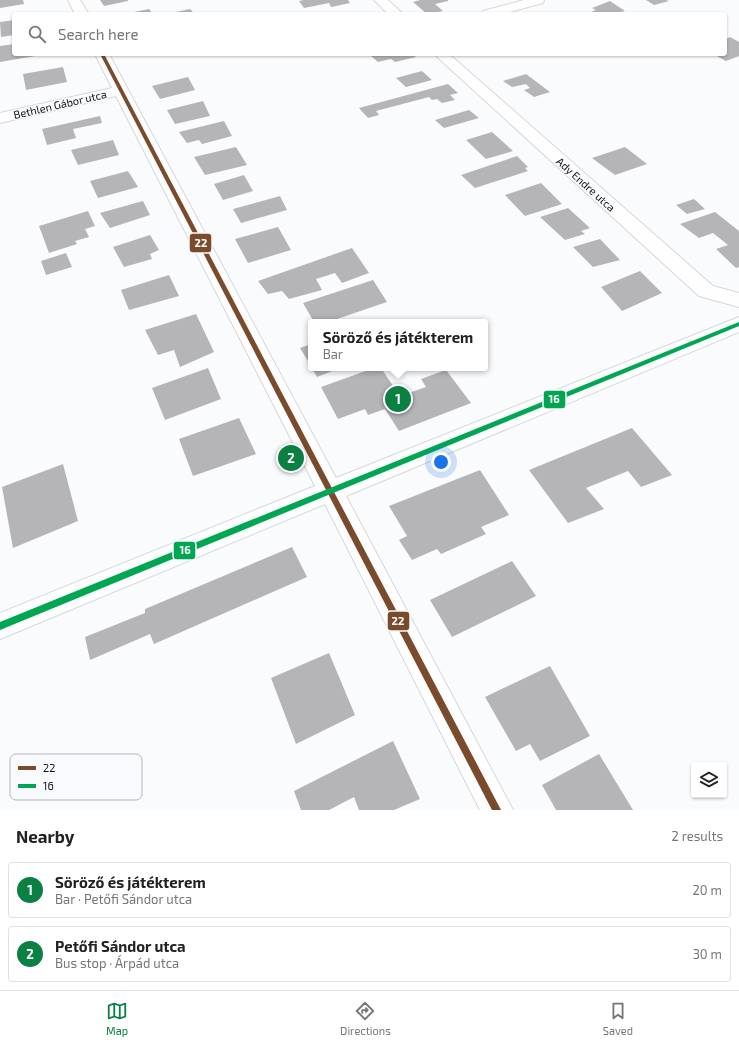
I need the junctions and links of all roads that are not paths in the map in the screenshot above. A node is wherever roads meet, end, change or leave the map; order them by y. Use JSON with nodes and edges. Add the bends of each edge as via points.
{"nodes":[{"id":1,"x":74,"y":0,"type":"edge"},
{"id":2,"x":380,"y":0,"type":"edge"},
{"id":3,"x":538,"y":0,"type":"edge"},
{"id":4,"x":81,"y":12,"type":"edge"},
{"id":5,"x":394,"y":12,"type":"edge"},
{"id":6,"x":495,"y":12,"type":"edge"},
{"id":7,"x":103,"y":56,"type":"edge"},
{"id":8,"x":443,"y":56,"type":"edge"},
{"id":9,"x":121,"y":90,"type":"junction"},
{"id":10,"x":0,"y":118,"type":"edge"},
{"id":11,"x":739,"y":300,"type":"edge"},
{"id":12,"x":739,"y":324,"type":"edge"},
{"id":13,"x":330,"y":491,"type":"junction"},
{"id":14,"x":0,"y":626,"type":"edge"},
{"id":15,"x":497,"y":810,"type":"edge"}],
"edges":[{"from":1,"to":4,"type":"street"},
{"from":2,"to":5,"type":"street"},
{"from":3,"to":6,"type":"street"},
{"from":7,"to":9,"type":"street"},
{"from":8,"to":11,"type":"street","name":"Ady Endre utca","via":[[706,291]]},
{"from":9,"to":10,"type":"street","name":"Bethlen Gábor utca"},
{"from":9,"to":13,"type":"street"},
{"from":12,"to":13,"type":"street"},
{"from":13,"to":14,"type":"street"},
{"from":13,"to":15,"type":"street"}]}
